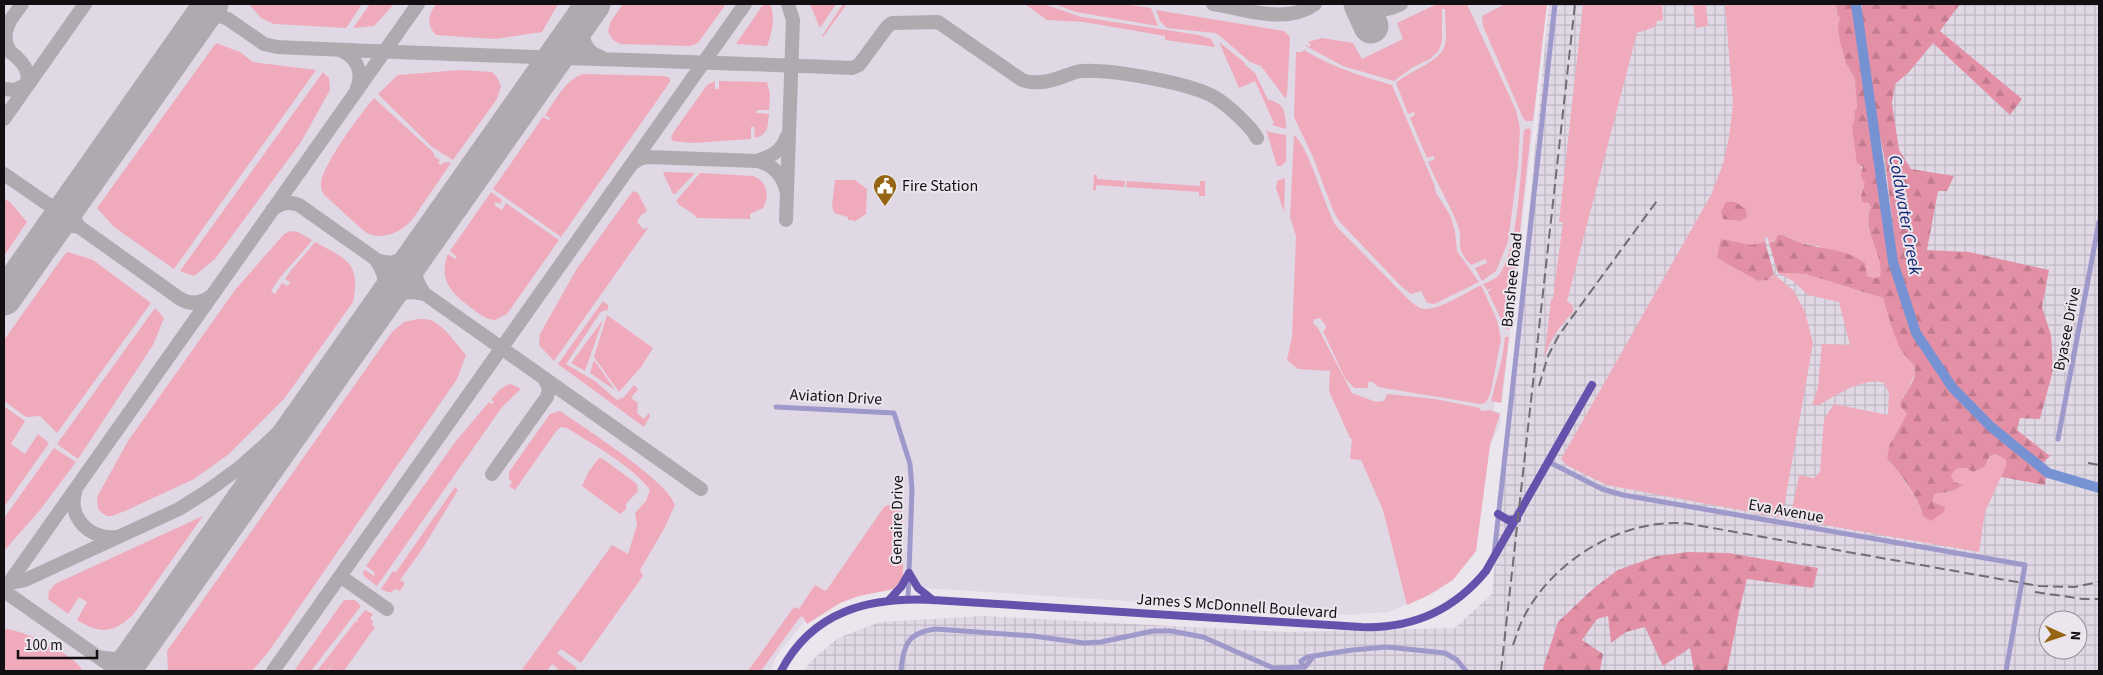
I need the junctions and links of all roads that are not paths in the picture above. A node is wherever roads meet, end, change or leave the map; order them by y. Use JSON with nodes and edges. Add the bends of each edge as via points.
{"nodes":[{"id":1,"x":1555,"y":4,"type":"edge"},
{"id":2,"x":2099,"y":222,"type":"edge"},
{"id":3,"x":1592,"y":385,"type":"dead end"},
{"id":4,"x":776,"y":407,"type":"dead end"},
{"id":5,"x":894,"y":413,"type":"joint"},
{"id":6,"x":2058,"y":439,"type":"dead end"},
{"id":7,"x":1549,"y":462,"type":"junction"},
{"id":8,"x":1498,"y":514,"type":"junction"},
{"id":9,"x":1516,"y":519,"type":"junction"},
{"id":10,"x":1494,"y":558,"type":"junction"},
{"id":11,"x":909,"y":573,"type":"junction"},
{"id":12,"x":908,"y":599,"type":"junction"},
{"id":13,"x":889,"y":600,"type":"junction"},
{"id":14,"x":934,"y":600,"type":"junction"},
{"id":15,"x":781,"y":671,"type":"edge"},
{"id":16,"x":901,"y":671,"type":"edge"},
{"id":17,"x":1466,"y":671,"type":"edge"},
{"id":18,"x":2006,"y":671,"type":"edge"}],
"edges":[{"from":1,"to":8,"type":"street","name":"Banshee Road"},
{"from":2,"to":6,"type":"street","name":"Byasee Drive"},
{"from":3,"to":7,"type":"main road","name":"James S McDonnell Boulevard"},
{"from":4,"to":5,"type":"street","name":"Aviation Drive"},
{"from":5,"to":11,"type":"street","name":"Genaire Drive","via":[[910,464]]},
{"from":7,"to":9,"type":"main road","name":"James S McDonnell Boulevard"},
{"from":7,"to":18,"type":"street","name":"Eva Avenue","via":[[1602,489],[1623,495],[2025,565]]},
{"from":8,"to":9,"type":"main road","via":[[1503,518]]},
{"from":8,"to":10,"type":"street","name":"Banshee Road"},
{"from":9,"to":10,"type":"main road","name":"James S McDonnell Boulevard"},
{"from":10,"to":14,"type":"main road","name":"James S McDonnell Boulevard","via":[[1475,584],[1454,602],[1424,618],[1381,627]]},
{"from":11,"to":12,"type":"street","name":"Genaire Drive"},
{"from":11,"to":13,"type":"main road"},
{"from":11,"to":14,"type":"main road","via":[[918,588]]},
{"from":12,"to":13,"type":"main road","name":"James S McDonnell Boulevard"},
{"from":12,"to":14,"type":"main road","name":"James S McDonnell Boulevard"},
{"from":13,"to":15,"type":"main road","name":"James S McDonnell Boulevard","via":[[860,606],[830,620],[799,646]]},
{"from":16,"to":17,"type":"street","via":[[907,642],[924,630],[936,630],[1033,636],[1084,643],[1171,631],[1203,638],[1273,668],[1302,666],[1307,657],[1387,647],[1446,653]]}]}
